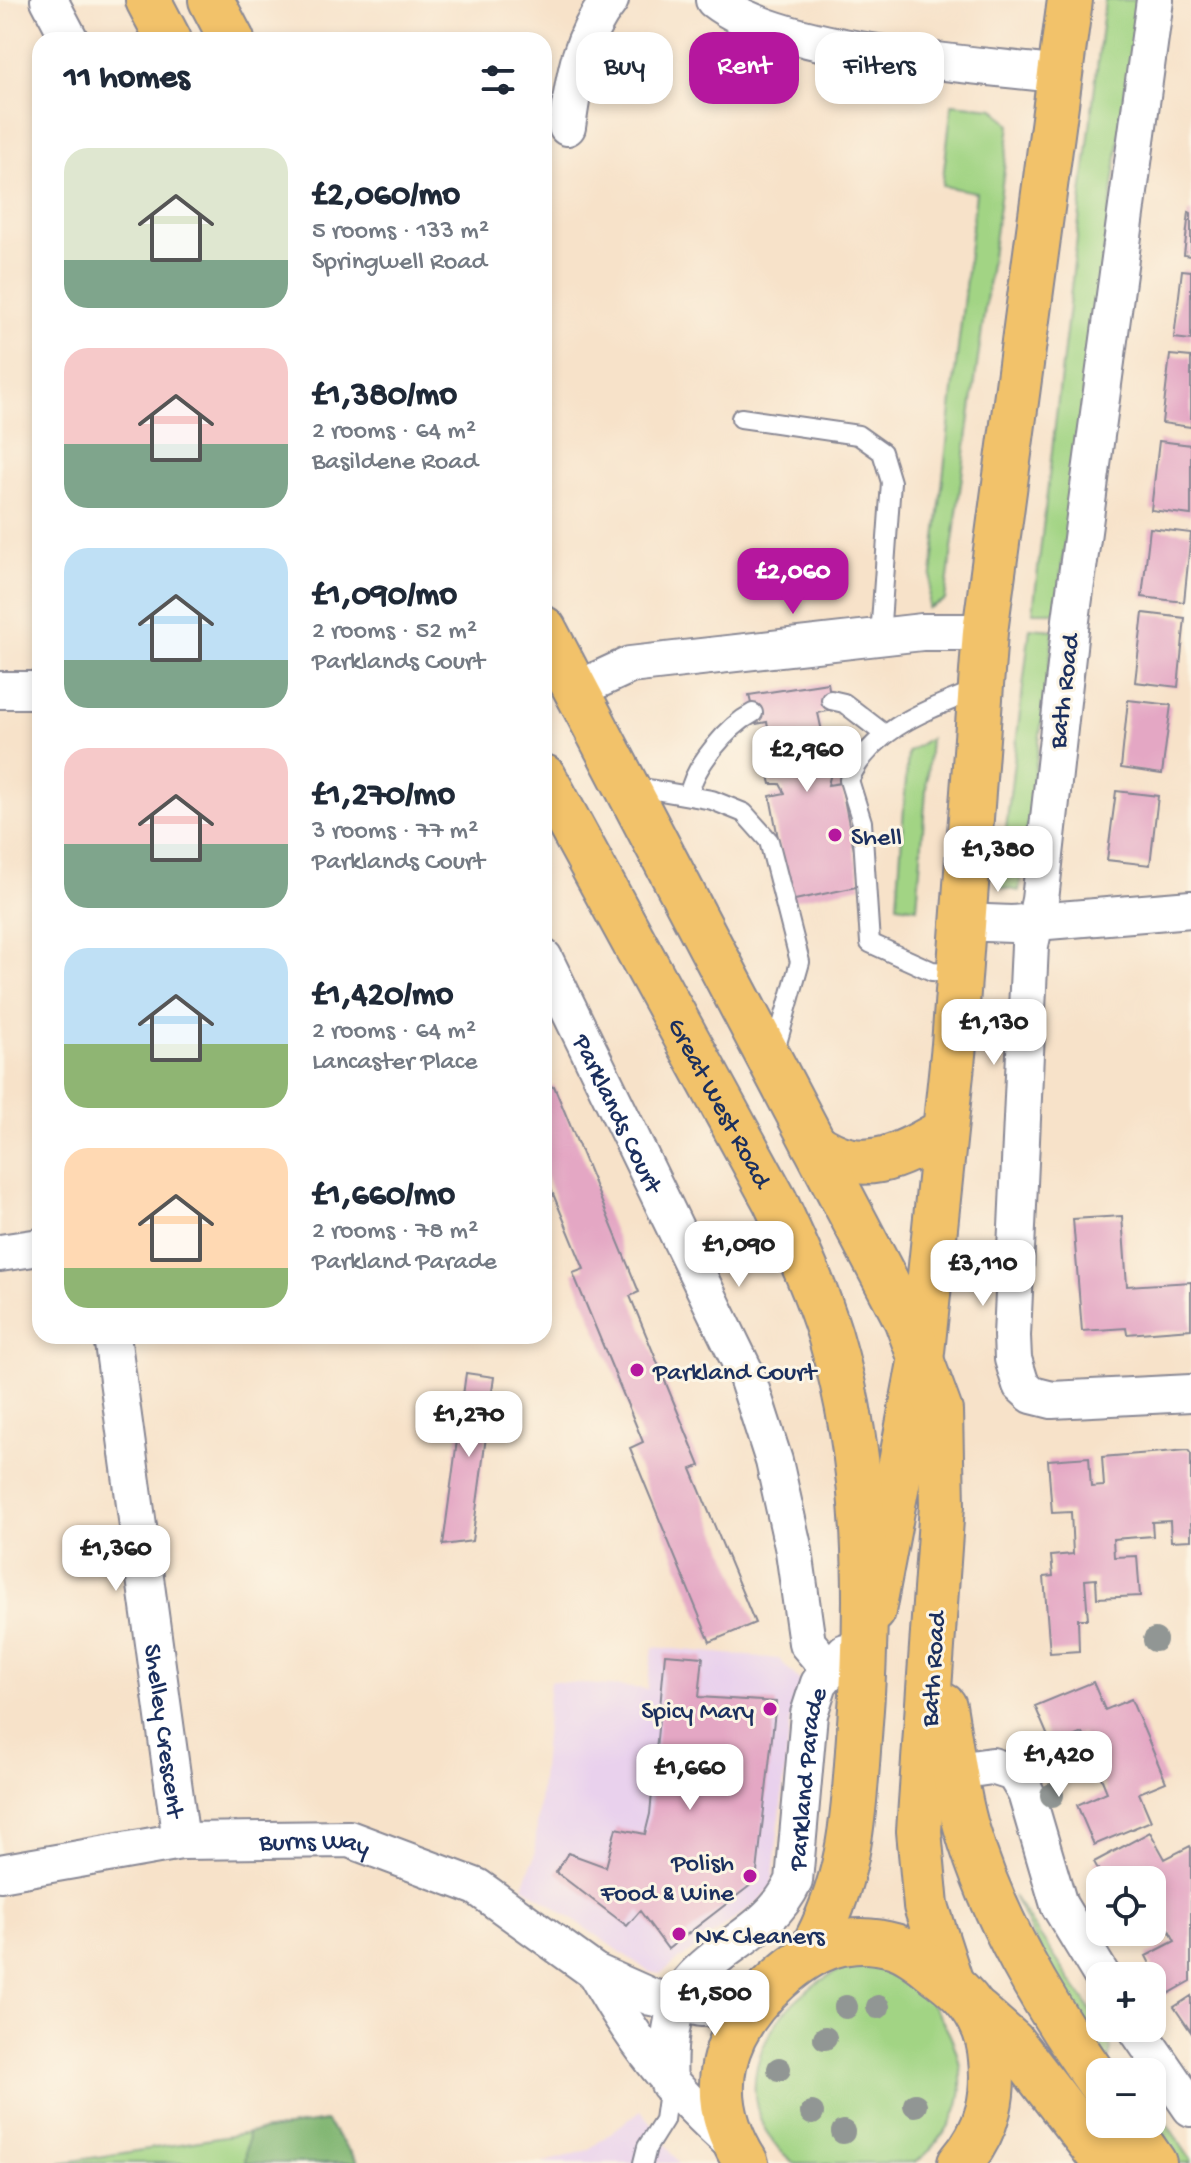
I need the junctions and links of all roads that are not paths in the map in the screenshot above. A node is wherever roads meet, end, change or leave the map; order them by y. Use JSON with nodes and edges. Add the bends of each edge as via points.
{"nodes":[{"id":1,"x":49,"y":0,"type":"edge"},
{"id":2,"x":148,"y":0,"type":"edge"},
{"id":3,"x":211,"y":0,"type":"edge"},
{"id":4,"x":610,"y":0,"type":"edge"},
{"id":5,"x":714,"y":0,"type":"edge"},
{"id":6,"x":1070,"y":0,"type":"edge"},
{"id":7,"x":1155,"y":0,"type":"edge"},
{"id":8,"x":66,"y":32,"type":"edge"},
{"id":9,"x":165,"y":32,"type":"edge"},
{"id":10,"x":228,"y":32,"type":"edge"},
{"id":11,"x":1060,"y":75,"type":"junction"},
{"id":12,"x":567,"y":127,"type":"dead end"},
{"id":13,"x":741,"y":418,"type":"dead end"},
{"id":14,"x":985,"y":632,"type":"junction"},
{"id":15,"x":880,"y":637,"type":"junction"},
{"id":16,"x":552,"y":644,"type":"edge"},
{"id":17,"x":979,"y":689,"type":"junction"},
{"id":18,"x":0,"y":690,"type":"edge"},
{"id":19,"x":32,"y":690,"type":"edge"},
{"id":20,"x":576,"y":690,"type":"junction"},
{"id":21,"x":831,"y":700,"type":"dead end"},
{"id":22,"x":753,"y":713,"type":"dead end"},
{"id":23,"x":883,"y":733,"type":"junction"},
{"id":24,"x":625,"y":784,"type":"junction"},
{"id":25,"x":552,"y":792,"type":"edge"},
{"id":26,"x":689,"y":795,"type":"junction"},
{"id":27,"x":1191,"y":909,"type":"edge"},
{"id":28,"x":961,"y":922,"type":"junction"},
{"id":29,"x":1035,"y":923,"type":"junction"},
{"id":30,"x":957,"y":973,"type":"junction"},
{"id":31,"x":552,"y":974,"type":"edge"},
{"id":32,"x":772,"y":1063,"type":"junction"},
{"id":33,"x":944,"y":1131,"type":"junction"},
{"id":34,"x":814,"y":1144,"type":"junction"},
{"id":35,"x":32,"y":1248,"type":"edge"},
{"id":36,"x":0,"y":1253,"type":"edge"},
{"id":37,"x":113,"y":1344,"type":"edge"},
{"id":38,"x":922,"y":1352,"type":"junction"},
{"id":39,"x":1191,"y":1393,"type":"edge"},
{"id":40,"x":867,"y":1637,"type":"junction"},
{"id":41,"x":830,"y":1670,"type":"junction"},
{"id":42,"x":938,"y":1773,"type":"junction"},
{"id":43,"x":181,"y":1841,"type":"junction"},
{"id":44,"x":0,"y":1873,"type":"edge"},
{"id":45,"x":810,"y":1953,"type":"junction"},
{"id":46,"x":1094,"y":1962,"type":"edge"},
{"id":47,"x":595,"y":1972,"type":"junction"},
{"id":48,"x":685,"y":1992,"type":"junction"},
{"id":49,"x":964,"y":1997,"type":"junction"},
{"id":50,"x":753,"y":2005,"type":"junction"},
{"id":51,"x":1146,"y":2042,"type":"edge"},
{"id":52,"x":1086,"y":2063,"type":"edge"},
{"id":53,"x":669,"y":2084,"type":"junction"},
{"id":54,"x":1191,"y":2108,"type":"edge"},
{"id":55,"x":1137,"y":2138,"type":"edge"},
{"id":56,"x":741,"y":2155,"type":"edge"},
{"id":57,"x":643,"y":2163,"type":"edge"},
{"id":58,"x":961,"y":2163,"type":"edge"},
{"id":59,"x":1105,"y":2163,"type":"edge"},
{"id":60,"x":1154,"y":2163,"type":"edge"}],
"edges":[{"from":1,"to":8,"type":"street"},
{"from":2,"to":9,"type":"main road"},
{"from":3,"to":10,"type":"main road"},
{"from":4,"to":12,"type":"street","via":[[581,50]]},
{"from":5,"to":11,"type":"street","via":[[749,20],[803,38]]},
{"from":6,"to":11,"type":"main road","name":"Bath Road"},
{"from":7,"to":29,"type":"street","name":"Bath Road"},
{"from":11,"to":14,"type":"main road","name":"Bath Road"},
{"from":13,"to":15,"type":"lane","via":[[858,435],[882,452],[891,482]]},
{"from":14,"to":15,"type":"street"},
{"from":14,"to":17,"type":"main road","name":"Bath Road"},
{"from":15,"to":20,"type":"street","via":[[630,665]]},
{"from":16,"to":20,"type":"main road"},
{"from":17,"to":23,"type":"lane"},
{"from":17,"to":28,"type":"main road","name":"Bath Road"},
{"from":18,"to":19,"type":"street"},
{"from":20,"to":24,"type":"main road"},
{"from":21,"to":23,"type":"lane","via":[[844,703]]},
{"from":22,"to":26,"type":"lane","via":[[739,721],[691,779]]},
{"from":23,"to":30,"type":"lane","via":[[859,758],[849,780],[862,822],[870,943],[932,971]]},
{"from":24,"to":26,"type":"lane"},
{"from":24,"to":32,"type":"main road"},
{"from":25,"to":40,"type":"main road","name":"Great West Road","via":[[775,1201],[806,1268],[830,1334],[857,1451]]},
{"from":26,"to":32,"type":"lane","via":[[744,813],[769,841],[800,962]]},
{"from":27,"to":29,"type":"street"},
{"from":28,"to":29,"type":"street"},
{"from":28,"to":30,"type":"main road","name":"Bath Road"},
{"from":29,"to":39,"type":"street","name":"Bath Road","via":[[1014,1294],[1013,1359],[1021,1385],[1032,1395],[1052,1400]]},
{"from":30,"to":33,"type":"main road","name":"Bath Road"},
{"from":31,"to":41,"type":"street","name":"Parklands Court","via":[[746,1374],[774,1461],[807,1643]]},
{"from":32,"to":34,"type":"main road"},
{"from":33,"to":34,"type":"main road","via":[[870,1163],[830,1156]]},
{"from":33,"to":38,"type":"main road","name":"Bath Road"},
{"from":34,"to":38,"type":"main road"},
{"from":35,"to":36,"type":"street"},
{"from":37,"to":43,"type":"street","name":"Shelley Crescent"},
{"from":38,"to":40,"type":"main road","name":"Bath Road"},
{"from":38,"to":42,"type":"main road","name":"Bath Road","via":[[940,1411],[942,1505],[933,1661]]},
{"from":40,"to":41,"type":"street","name":"Parkland Parade"},
{"from":40,"to":45,"type":"main road","name":"Bath Road","via":[[848,1855],[830,1916]]},
{"from":41,"to":48,"type":"street","name":"Parkland Parade","via":[[819,1683],[809,1714],[794,1881],[784,1903]]},
{"from":42,"to":46,"type":"street","via":[[1006,1768],[1022,1782],[1059,1905]]},
{"from":42,"to":49,"type":"main road","name":"Bath Road","via":[[920,1868],[936,1941]]},
{"from":42,"to":52,"type":"main road","via":[[1002,1920],[1047,2006]]},
{"from":43,"to":44,"type":"street","name":"Burns Way"},
{"from":43,"to":47,"type":"street","name":"Burns Way","via":[[349,1839],[477,1887]]},
{"from":45,"to":49,"type":"main road","via":[[843,1942],[879,1942],[912,1954]]},
{"from":45,"to":50,"type":"main road"},
{"from":47,"to":48,"type":"street","name":"Burns Way","via":[[651,1997]]},
{"from":47,"to":53,"type":"street","name":"Burns Way","via":[[630,2034]]},
{"from":48,"to":50,"type":"street","name":"Burns Way","via":[[724,2008]]},
{"from":48,"to":53,"type":"street","via":[[668,2060]]},
{"from":49,"to":58,"type":"main road","name":"Bath Road","via":[[989,2044],[992,2094],[983,2131]]},
{"from":49,"to":59,"type":"main road","via":[[1012,2042]]},
{"from":50,"to":56,"type":"main road","via":[[732,2034],[723,2077],[724,2104]]},
{"from":51,"to":54,"type":"street"},
{"from":53,"to":56,"type":"street","name":"Burns Way"},
{"from":53,"to":57,"type":"lane","via":[[664,2120]]},
{"from":55,"to":60,"type":"main road"}]}
